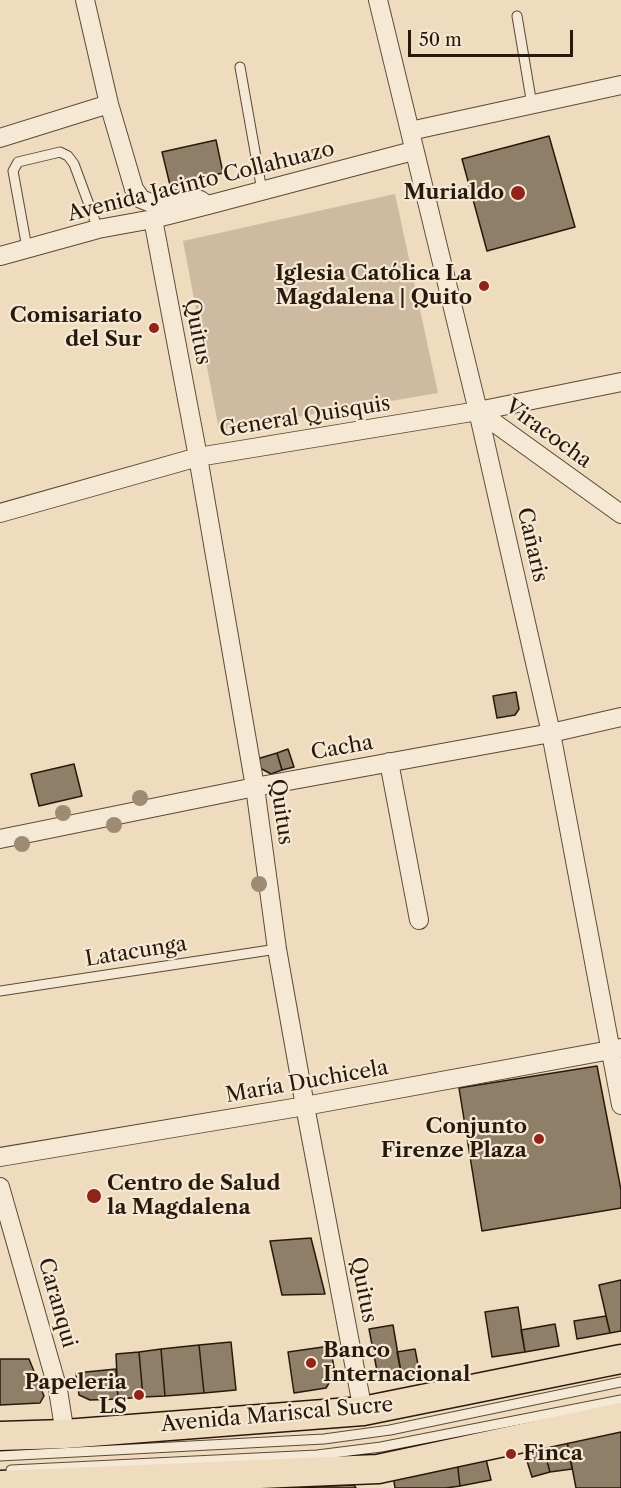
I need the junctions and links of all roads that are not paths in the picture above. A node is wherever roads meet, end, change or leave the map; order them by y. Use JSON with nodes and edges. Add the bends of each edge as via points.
{"nodes":[{"id":1,"x":85,"y":0,"type":"edge"},
{"id":2,"x":378,"y":0,"type":"edge"},
{"id":3,"x":517,"y":16,"type":"dead end"},
{"id":4,"x":240,"y":67,"type":"dead end"},
{"id":5,"x":621,"y":85,"type":"edge"},
{"id":6,"x":109,"y":104,"type":"junction"},
{"id":7,"x":532,"y":105,"type":"junction"},
{"id":8,"x":410,"y":131,"type":"junction"},
{"id":9,"x":0,"y":138,"type":"edge"},
{"id":10,"x":413,"y":151,"type":"junction"},
{"id":11,"x":262,"y":191,"type":"junction"},
{"id":12,"x":208,"y":206,"type":"junction"},
{"id":13,"x":153,"y":219,"type":"junction"},
{"id":14,"x":98,"y":229,"type":"junction"},
{"id":15,"x":27,"y":248,"type":"junction"},
{"id":16,"x":0,"y":256,"type":"edge"},
{"id":17,"x":621,"y":382,"type":"edge"},
{"id":18,"x":478,"y":411,"type":"junction"},
{"id":19,"x":198,"y":457,"type":"junction"},
{"id":20,"x":0,"y":513,"type":"edge"},
{"id":21,"x":621,"y":514,"type":"edge"},
{"id":22,"x":621,"y":717,"type":"edge"},
{"id":23,"x":551,"y":733,"type":"junction"},
{"id":24,"x":389,"y":762,"type":"junction"},
{"id":25,"x":255,"y":787,"type":"junction"},
{"id":26,"x":0,"y":839,"type":"edge"},
{"id":27,"x":419,"y":920,"type":"dead end"},
{"id":28,"x":277,"y":948,"type":"junction"},
{"id":29,"x":0,"y":991,"type":"edge"},
{"id":30,"x":615,"y":1049,"type":"edge"},
{"id":31,"x":621,"y":1105,"type":"edge"},
{"id":32,"x":305,"y":1106,"type":"junction"},
{"id":33,"x":0,"y":1157,"type":"edge"},
{"id":34,"x":0,"y":1187,"type":"edge"},
{"id":35,"x":621,"y":1359,"type":"edge"},
{"id":36,"x":621,"y":1382,"type":"edge"},
{"id":37,"x":621,"y":1400,"type":"edge"},
{"id":38,"x":363,"y":1411,"type":"junction"},
{"id":39,"x":621,"y":1417,"type":"edge"},
{"id":40,"x":65,"y":1434,"type":"junction"},
{"id":41,"x":0,"y":1436,"type":"edge"},
{"id":42,"x":0,"y":1456,"type":"edge"},
{"id":43,"x":0,"y":1471,"type":"edge"},
{"id":44,"x":380,"y":1478,"type":"edge"},
{"id":45,"x":0,"y":1485,"type":"edge"},
{"id":46,"x":62,"y":1485,"type":"edge"}],
"edges":[{"from":1,"to":6,"type":"street"},
{"from":2,"to":8,"type":"street","name":"Cañaris"},
{"from":3,"to":7,"type":"lane"},
{"from":4,"to":11,"type":"lane"},
{"from":5,"to":7,"type":"street"},
{"from":6,"to":9,"type":"street"},
{"from":6,"to":12,"type":"street","via":[[134,189],[141,199],[151,203],[196,198]]},
{"from":7,"to":8,"type":"street"},
{"from":8,"to":10,"type":"street","name":"Cañaris"},
{"from":10,"to":11,"type":"street","name":"Avenida Jacinto Collahuazo"},
{"from":10,"to":18,"type":"street","name":"Cañaris"},
{"from":11,"to":12,"type":"street","name":"Avenida Jacinto Collahuazo"},
{"from":12,"to":13,"type":"street","name":"Avenida Jacinto Collahuazo"},
{"from":13,"to":14,"type":"street","name":"Avenida Jacinto Collahuazo"},
{"from":13,"to":19,"type":"street","name":"Quitus"},
{"from":14,"to":15,"type":"street","name":"Avenida Jacinto Collahuazo"},
{"from":14,"to":15,"type":"lane","via":[[68,156],[60,152],[18,162],[13,171]]},
{"from":15,"to":16,"type":"street","name":"Avenida Jacinto Collahuazo"},
{"from":17,"to":18,"type":"street","name":"General Quisquis"},
{"from":18,"to":19,"type":"street","name":"General Quisquis"},
{"from":18,"to":21,"type":"street","name":"Viracocha"},
{"from":18,"to":23,"type":"street","name":"Cañaris"},
{"from":19,"to":20,"type":"street","name":"General Quisquis"},
{"from":19,"to":25,"type":"street","name":"Quitus"},
{"from":22,"to":23,"type":"street","name":"Cacha"},
{"from":23,"to":24,"type":"street","name":"Cacha"},
{"from":23,"to":30,"type":"street","name":"Cañaris"},
{"from":24,"to":25,"type":"street","name":"Cacha"},
{"from":24,"to":27,"type":"street"},
{"from":25,"to":26,"type":"street","name":"Cacha"},
{"from":25,"to":28,"type":"street","name":"Quitus"},
{"from":28,"to":29,"type":"lane","name":"Latacunga"},
{"from":28,"to":32,"type":"street","name":"Quitus"},
{"from":30,"to":31,"type":"street","name":"Cañaris"},
{"from":30,"to":32,"type":"street","name":"María Duchicela"},
{"from":32,"to":33,"type":"street","name":"María Duchicela"},
{"from":32,"to":38,"type":"street","name":"Quitus"},
{"from":34,"to":40,"type":"street","name":"Caranqui","via":[[58,1390]]},
{"from":35,"to":38,"type":"main road","name":"Avenida Mariscal Sucre"},
{"from":36,"to":42,"type":"lane","via":[[390,1430],[324,1439]]},
{"from":37,"to":43,"type":"lane","via":[[381,1447],[317,1455]]},
{"from":38,"to":40,"type":"main road","name":"Avenida Mariscal Sucre"},
{"from":39,"to":44,"type":"main road"},
{"from":40,"to":41,"type":"main road","name":"Avenida Mariscal Sucre"},
{"from":44,"to":46,"type":"main road"},
{"from":45,"to":46,"type":"main road"}]}
